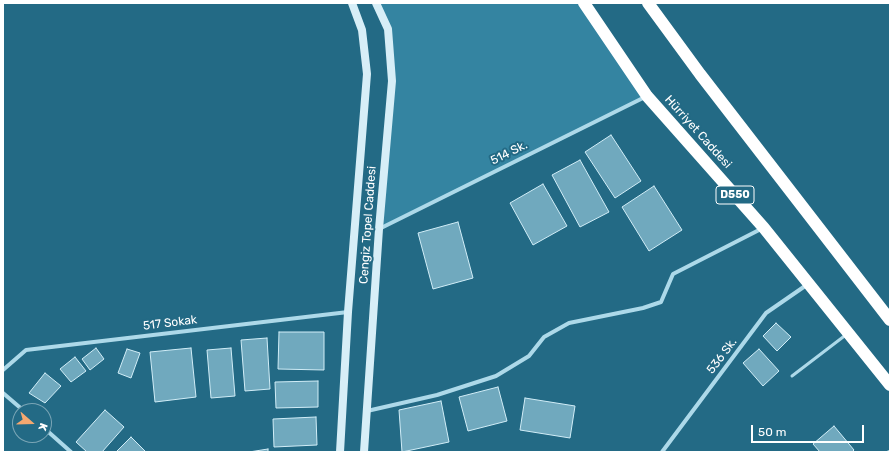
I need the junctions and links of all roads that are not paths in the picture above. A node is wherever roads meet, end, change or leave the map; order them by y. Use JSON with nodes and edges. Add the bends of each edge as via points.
{"nodes":[{"id":1,"x":352,"y":3,"type":"edge"},
{"id":2,"x":376,"y":3,"type":"edge"},
{"id":3,"x":584,"y":3,"type":"edge"},
{"id":4,"x":648,"y":3,"type":"edge"},
{"id":5,"x":647,"y":96,"type":"junction"},
{"id":6,"x":379,"y":228,"type":"junction"},
{"id":7,"x":764,"y":228,"type":"junction"},
{"id":8,"x":809,"y":284,"type":"junction"},
{"id":9,"x":348,"y":312,"type":"junction"},
{"id":10,"x":890,"y":320,"type":"edge"},
{"id":11,"x":848,"y":333,"type":"junction"},
{"id":12,"x":3,"y":370,"type":"edge"},
{"id":13,"x":792,"y":376,"type":"dead end"},
{"id":14,"x":890,"y":385,"type":"edge"},
{"id":15,"x":3,"y":393,"type":"edge"},
{"id":16,"x":15,"y":403,"type":"edge"},
{"id":17,"x":367,"y":412,"type":"junction"},
{"id":18,"x":52,"y":435,"type":"edge"},
{"id":19,"x":71,"y":452,"type":"edge"},
{"id":20,"x":340,"y":452,"type":"edge"},
{"id":21,"x":364,"y":452,"type":"edge"},
{"id":22,"x":662,"y":452,"type":"edge"}],
"edges":[{"from":1,"to":9,"type":"street","name":"Cengiz Topel Caddesi","via":[[362,30],[367,74]]},
{"from":2,"to":6,"type":"street","name":"Cengiz Topel Caddesi","via":[[388,29],[392,81]]},
{"from":3,"to":5,"type":"highway","name":"Hürriyet Caddesi","number":"D550"},
{"from":4,"to":10,"type":"highway"},
{"from":5,"to":6,"type":"street","name":"514 Sk."},
{"from":5,"to":7,"type":"highway","name":"Hürriyet Caddesi","number":"D550"},
{"from":6,"to":17,"type":"street","name":"Cengiz Topel Caddesi"},
{"from":7,"to":8,"type":"highway","name":"Hürriyet Caddesi","number":"D550"},
{"from":7,"to":17,"type":"street","via":[[673,274],[661,302],[569,323],[544,337],[529,356],[496,376],[438,395]]},
{"from":8,"to":11,"type":"highway","name":"Hürriyet Caddesi","number":"D550"},
{"from":8,"to":22,"type":"street","name":"536 Sk.","via":[[766,313]]},
{"from":9,"to":12,"type":"street","name":"517 Sokak","via":[[26,350]]},
{"from":9,"to":20,"type":"street","name":"Cengiz Topel Caddesi"},
{"from":11,"to":13,"type":"lane"},
{"from":11,"to":14,"type":"highway","name":"Hürriyet Caddesi","number":"D550"},
{"from":15,"to":16,"type":"street"},
{"from":17,"to":21,"type":"street","name":"Cengiz Topel Caddesi"},
{"from":18,"to":19,"type":"street"}]}
